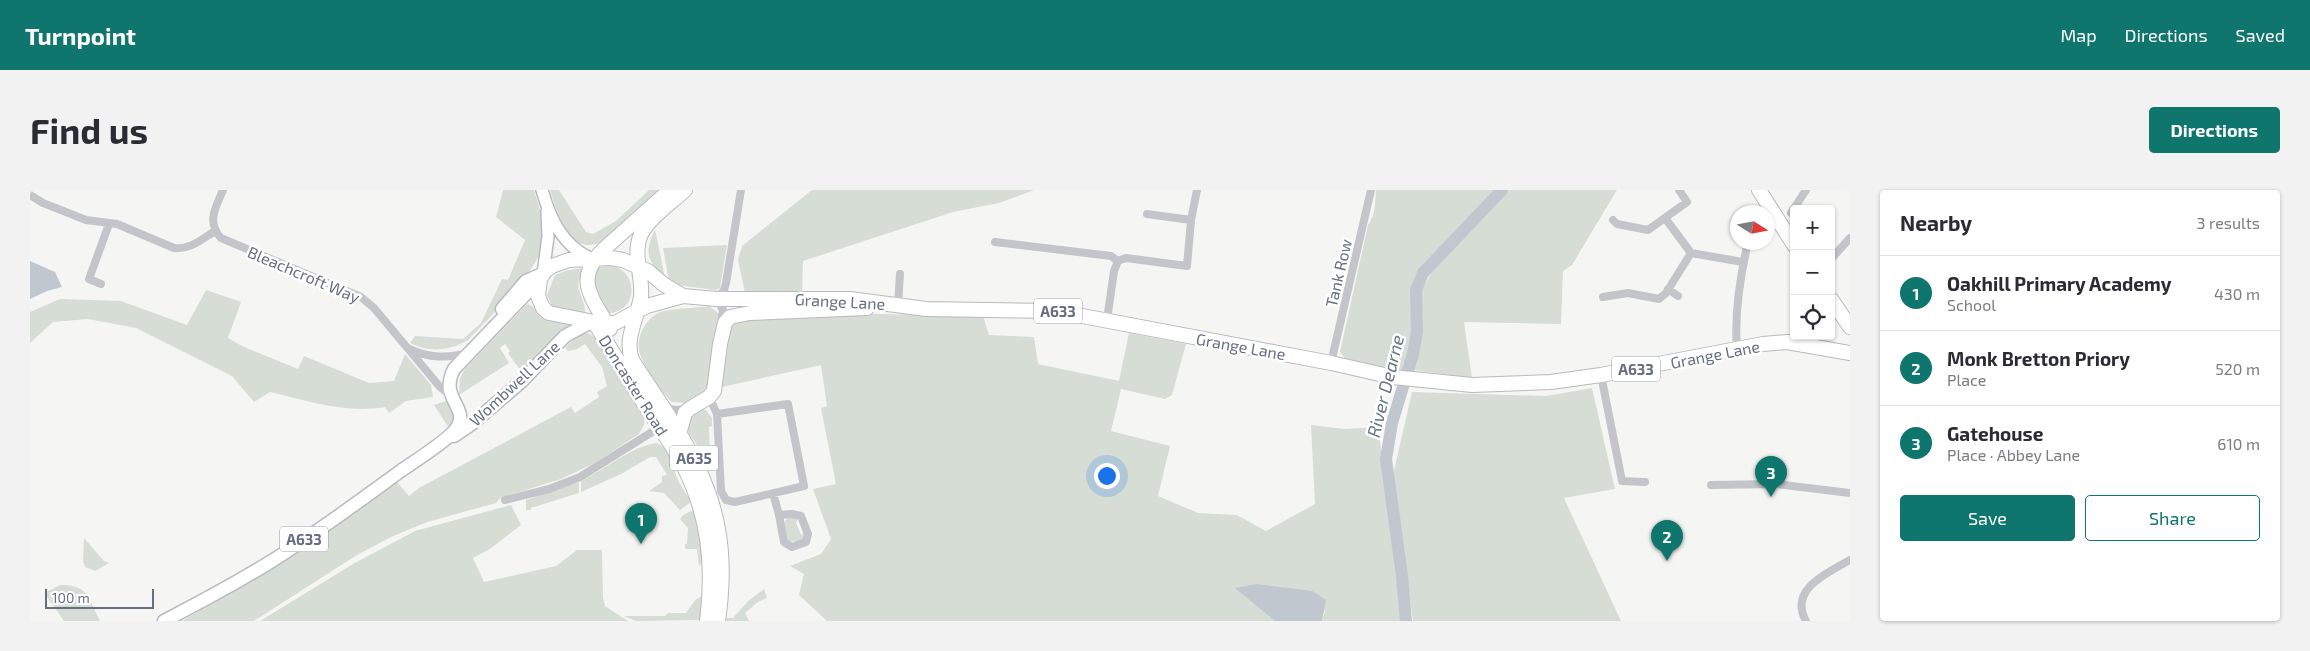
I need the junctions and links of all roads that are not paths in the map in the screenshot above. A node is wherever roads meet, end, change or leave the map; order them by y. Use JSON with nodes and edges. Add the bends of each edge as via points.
{"nodes":[{"id":1,"x":223,"y":190,"type":"edge"},
{"id":2,"x":542,"y":190,"type":"edge"},
{"id":3,"x":670,"y":190,"type":"edge"},
{"id":4,"x":685,"y":190,"type":"edge"},
{"id":5,"x":741,"y":190,"type":"edge"},
{"id":6,"x":1197,"y":190,"type":"edge"},
{"id":7,"x":1371,"y":190,"type":"edge"},
{"id":8,"x":1679,"y":190,"type":"edge"},
{"id":9,"x":1759,"y":190,"type":"edge"},
{"id":10,"x":1806,"y":190,"type":"edge"},
{"id":11,"x":30,"y":195,"type":"edge"},
{"id":12,"x":1796,"y":205,"type":"edge"},
{"id":13,"x":547,"y":208,"type":"junction"},
{"id":14,"x":1147,"y":214,"type":"dead end"},
{"id":15,"x":1665,"y":218,"type":"junction"},
{"id":16,"x":1191,"y":220,"type":"junction"},
{"id":17,"x":1613,"y":220,"type":"dead end"},
{"id":18,"x":109,"y":224,"type":"junction"},
{"id":19,"x":214,"y":231,"type":"junction"},
{"id":20,"x":1850,"y":238,"type":"edge"},
{"id":21,"x":1790,"y":239,"type":"edge"},
{"id":22,"x":994,"y":242,"type":"dead end"},
{"id":23,"x":1746,"y":250,"type":"edge"},
{"id":24,"x":1691,"y":253,"type":"junction"},
{"id":25,"x":1835,"y":255,"type":"edge"},
{"id":26,"x":592,"y":258,"type":"junction"},
{"id":27,"x":1118,"y":260,"type":"junction"},
{"id":28,"x":1743,"y":262,"type":"junction"},
{"id":29,"x":638,"y":268,"type":"junction"},
{"id":30,"x":900,"y":274,"type":"dead end"},
{"id":31,"x":541,"y":277,"type":"junction"},
{"id":32,"x":101,"y":284,"type":"dead end"},
{"id":33,"x":1668,"y":289,"type":"junction"},
{"id":34,"x":683,"y":296,"type":"junction"},
{"id":35,"x":1678,"y":296,"type":"dead end"},
{"id":36,"x":1603,"y":297,"type":"dead end"},
{"id":37,"x":716,"y":299,"type":"junction"},
{"id":38,"x":898,"y":305,"type":"junction"},
{"id":39,"x":1835,"y":305,"type":"edge"},
{"id":40,"x":638,"y":310,"type":"junction"},
{"id":41,"x":1107,"y":320,"type":"junction"},
{"id":42,"x":597,"y":322,"type":"junction"},
{"id":43,"x":1850,"y":327,"type":"edge"},
{"id":44,"x":720,"y":344,"type":"junction"},
{"id":45,"x":408,"y":348,"type":"junction"},
{"id":46,"x":473,"y":349,"type":"junction"},
{"id":47,"x":1737,"y":349,"type":"junction"},
{"id":48,"x":1850,"y":353,"type":"edge"},
{"id":49,"x":1331,"y":363,"type":"junction"},
{"id":50,"x":1601,"y":375,"type":"junction"},
{"id":51,"x":653,"y":392,"type":"junction"},
{"id":52,"x":450,"y":395,"type":"junction"},
{"id":53,"x":709,"y":397,"type":"junction"},
{"id":54,"x":458,"y":407,"type":"junction"},
{"id":55,"x":489,"y":408,"type":"junction"},
{"id":56,"x":688,"y":409,"type":"junction"},
{"id":57,"x":656,"y":410,"type":"junction"},
{"id":58,"x":717,"y":414,"type":"junction"},
{"id":59,"x":660,"y":428,"type":"junction"},
{"id":60,"x":679,"y":434,"type":"junction"},
{"id":61,"x":437,"y":446,"type":"junction"},
{"id":62,"x":1645,"y":482,"type":"dead end"},
{"id":63,"x":1711,"y":485,"type":"dead end"},
{"id":64,"x":773,"y":493,"type":"junction"},
{"id":65,"x":1850,"y":493,"type":"edge"},
{"id":66,"x":505,"y":500,"type":"dead end"},
{"id":67,"x":779,"y":515,"type":"junction"},
{"id":68,"x":1850,"y":560,"type":"edge"},
{"id":69,"x":164,"y":621,"type":"edge"},
{"id":70,"x":707,"y":621,"type":"edge"},
{"id":71,"x":718,"y":621,"type":"edge"},
{"id":72,"x":1806,"y":621,"type":"edge"}],
"edges":[{"from":1,"to":19,"type":"street","via":[[212,216]]},
{"from":2,"to":13,"type":"main road"},
{"from":3,"to":26,"type":"highway"},
{"from":4,"to":29,"type":"highway","number":"A635","via":[[644,230],[638,246]]},
{"from":5,"to":37,"type":"street","via":[[726,283]]},
{"from":6,"to":16,"type":"street"},
{"from":7,"to":49,"type":"street","name":"Tank Row"},
{"from":8,"to":15,"type":"street","via":[[1690,200]]},
{"from":9,"to":21,"type":"highway"},
{"from":10,"to":12,"type":"street"},
{"from":11,"to":18,"type":"street","via":[[86,220]]},
{"from":13,"to":26,"type":"main road","via":[[567,243]]},
{"from":13,"to":31,"type":"main road","via":[[548,237]]},
{"from":14,"to":16,"type":"street"},
{"from":15,"to":17,"type":"street","via":[[1648,230],[1617,224]]},
{"from":15,"to":24,"type":"street"},
{"from":16,"to":27,"type":"street","via":[[1187,266],[1126,258]]},
{"from":18,"to":19,"type":"street","via":[[117,224],[181,249],[190,247]]},
{"from":18,"to":32,"type":"street","via":[[89,279]]},
{"from":19,"to":45,"type":"street","name":"Bleachcroft Way","via":[[221,238],[361,297]]},
{"from":20,"to":25,"type":"street"},
{"from":22,"to":27,"type":"street","via":[[1111,256]]},
{"from":23,"to":28,"type":"street"},
{"from":24,"to":28,"type":"street"},
{"from":24,"to":33,"type":"street"},
{"from":26,"to":29,"type":"highway","via":[[623,260]]},
{"from":26,"to":31,"type":"highway","via":[[560,262]]},
{"from":26,"to":42,"type":"highway","via":[[587,286]]},
{"from":27,"to":41,"type":"street"},
{"from":28,"to":47,"type":"street","via":[[1735,327]]},
{"from":29,"to":34,"type":"highway","name":"Grange Lane","number":"A633","via":[[648,271]]},
{"from":29,"to":40,"type":"highway","number":"A635","via":[[641,290]]},
{"from":30,"to":38,"type":"street"},
{"from":31,"to":42,"type":"highway","via":[[538,296],[547,312]]},
{"from":31,"to":46,"type":"main road"},
{"from":33,"to":35,"type":"street"},
{"from":33,"to":36,"type":"street","via":[[1659,299],[1628,293]]},
{"from":34,"to":37,"type":"highway","name":"Grange Lane","number":"A633"},
{"from":34,"to":40,"type":"highway","number":"A633"},
{"from":37,"to":38,"type":"highway","name":"Grange Lane","number":"A633","via":[[850,299]]},
{"from":37,"to":44,"type":"street","via":[[723,310]]},
{"from":38,"to":41,"type":"highway","name":"Grange Lane","number":"A633","via":[[926,309],[1056,311]]},
{"from":38,"to":44,"type":"highway","number":"A633","via":[[734,316],[726,322]]},
{"from":39,"to":43,"type":"highway"},
{"from":40,"to":42,"type":"highway","via":[[622,320]]},
{"from":40,"to":51,"type":"highway","name":"Doncaster Road","number":"A635","via":[[630,352]]},
{"from":41,"to":49,"type":"highway","name":"Grange Lane","number":"A633"},
{"from":42,"to":55,"type":"main road","name":"Wombwell Lane","number":"A633","via":[[565,336],[528,375]]},
{"from":42,"to":57,"type":"highway"},
{"from":44,"to":53,"type":"highway","number":"A633","via":[[714,391]]},
{"from":45,"to":46,"type":"street","via":[[445,356]]},
{"from":45,"to":52,"type":"street","name":"Bleachcroft Way"},
{"from":46,"to":52,"type":"main road","via":[[452,374]]},
{"from":47,"to":48,"type":"highway","name":"Grange Lane","number":"A633","via":[[1787,342]]},
{"from":47,"to":50,"type":"highway","name":"Grange Lane","number":"A633"},
{"from":49,"to":50,"type":"highway","name":"Grange Lane","number":"A633","via":[[1393,377],[1472,385],[1551,382]]},
{"from":50,"to":62,"type":"street","via":[[1622,481]]},
{"from":51,"to":57,"type":"highway","name":"Doncaster Road","number":"A635"},
{"from":51,"to":59,"type":"highway","via":[[663,421]]},
{"from":52,"to":54,"type":"main road","name":"Bleachcroft Way"},
{"from":53,"to":56,"type":"highway"},
{"from":53,"to":58,"type":"street"},
{"from":54,"to":55,"type":"main road","via":[[471,414]]},
{"from":54,"to":61,"type":"main road","name":"Wombwell Lane","number":"A633","via":[[458,426]]},
{"from":55,"to":61,"type":"main road","name":"Wombwell Lane","number":"A633","via":[[470,426]]},
{"from":56,"to":57,"type":"street"},
{"from":56,"to":60,"type":"highway","via":[[682,418]]},
{"from":57,"to":59,"type":"highway","name":"Doncaster Road","number":"A635"},
{"from":57,"to":60,"type":"highway","name":"Doncaster Road","number":"A635"},
{"from":58,"to":64,"type":"street","via":[[721,491],[726,500],[735,502]]},
{"from":58,"to":64,"type":"street","via":[[788,404],[804,486]]},
{"from":59,"to":66,"type":"street","via":[[580,477]]},
{"from":59,"to":70,"type":"highway","name":"Doncaster Road","number":"A635","via":[[688,475],[705,524],[711,562]]},
{"from":60,"to":71,"type":"highway","name":"Doncaster Road","number":"A635","via":[[697,463],[715,512],[722,560]]},
{"from":61,"to":69,"type":"main road","name":"Wombwell Lane","number":"A633","via":[[269,563]]},
{"from":63,"to":65,"type":"street","via":[[1776,484]]},
{"from":64,"to":67,"type":"street"},
{"from":67,"to":67,"type":"street","via":[[801,516],[808,534],[806,542],[792,547],[784,542]]},
{"from":68,"to":72,"type":"street","via":[[1808,587],[1801,603]]}]}
